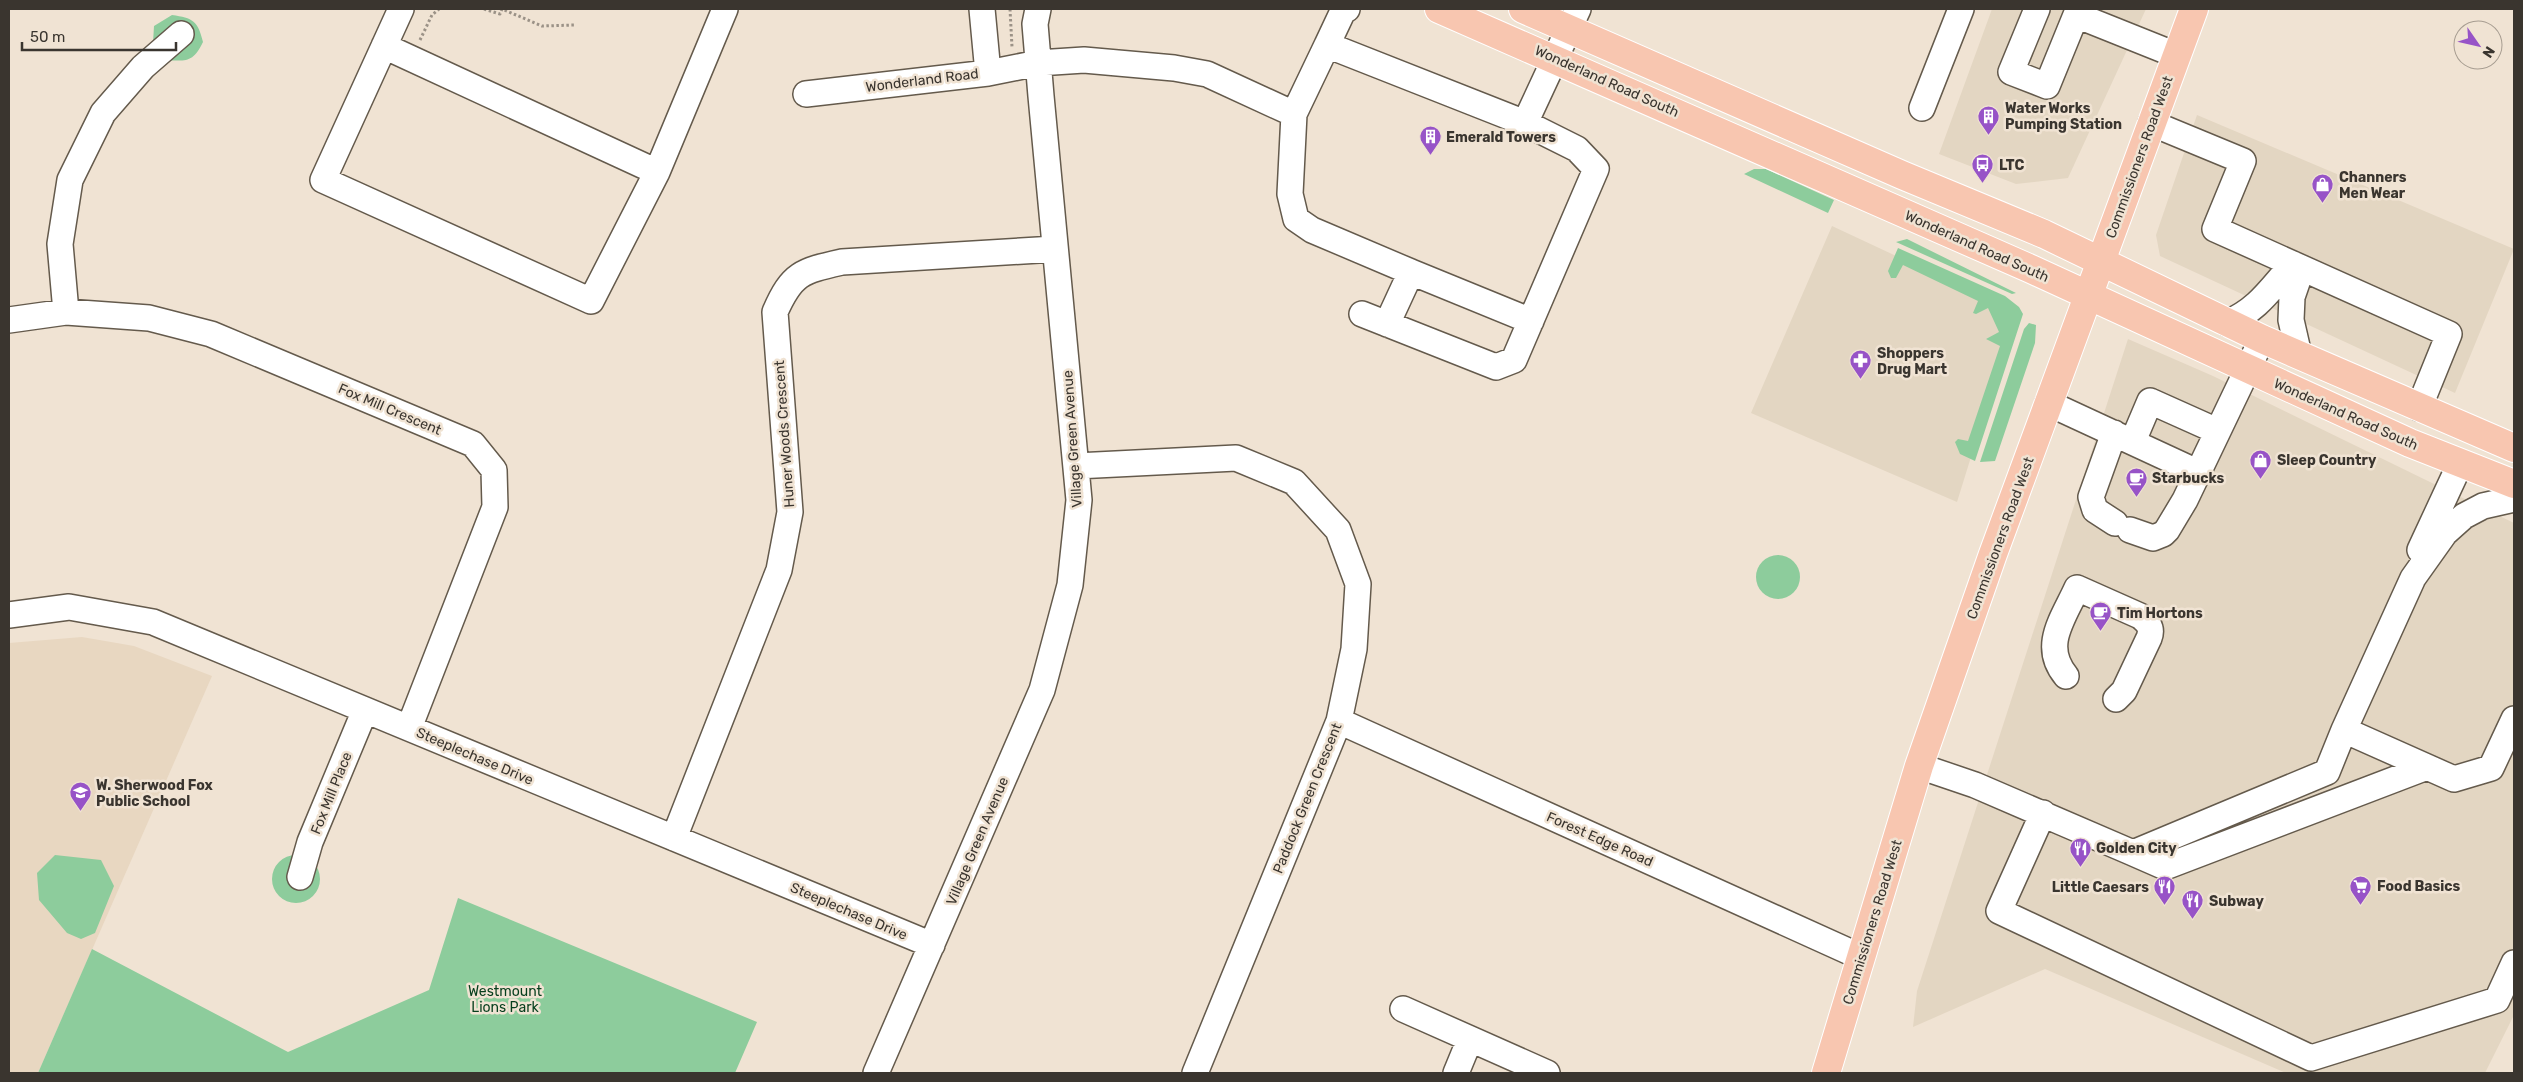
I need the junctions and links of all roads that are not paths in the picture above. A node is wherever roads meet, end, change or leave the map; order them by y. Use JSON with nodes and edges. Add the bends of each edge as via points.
{"nodes":[{"id":1,"x":401,"y":9,"type":"edge"},
{"id":2,"x":725,"y":9,"type":"edge"},
{"id":3,"x":982,"y":9,"type":"edge"},
{"id":4,"x":1038,"y":9,"type":"edge"},
{"id":5,"x":1344,"y":9,"type":"edge"},
{"id":6,"x":1439,"y":9,"type":"edge"},
{"id":7,"x":1523,"y":9,"type":"edge"},
{"id":8,"x":1961,"y":9,"type":"edge"},
{"id":9,"x":2037,"y":9,"type":"edge"},
{"id":10,"x":2194,"y":9,"type":"edge"},
{"id":11,"x":2069,"y":12,"type":"edge"},
{"id":12,"x":1574,"y":19,"type":"edge"},
{"id":13,"x":181,"y":34,"type":"dead end"},
{"id":14,"x":1327,"y":45,"type":"junction"},
{"id":15,"x":384,"y":46,"type":"junction"},
{"id":16,"x":2176,"y":55,"type":"junction"},
{"id":17,"x":1555,"y":58,"type":"junction"},
{"id":18,"x":1038,"y":63,"type":"junction"},
{"id":19,"x":988,"y":72,"type":"junction"},
{"id":20,"x":806,"y":94,"type":"dead end"},
{"id":21,"x":1922,"y":108,"type":"dead end"},
{"id":22,"x":1294,"y":114,"type":"junction"},
{"id":23,"x":1525,"y":123,"type":"junction"},
{"id":24,"x":2151,"y":123,"type":"junction"},
{"id":25,"x":657,"y":172,"type":"junction"},
{"id":26,"x":1055,"y":249,"type":"junction"},
{"id":27,"x":2100,"y":262,"type":"junction"},
{"id":28,"x":2298,"y":266,"type":"junction"},
{"id":29,"x":1411,"y":272,"type":"junction"},
{"id":30,"x":2088,"y":295,"type":"junction"},
{"id":31,"x":66,"y":312,"type":"junction"},
{"id":32,"x":1362,"y":314,"type":"dead end"},
{"id":33,"x":9,"y":320,"type":"edge"},
{"id":34,"x":1531,"y":321,"type":"junction"},
{"id":35,"x":2227,"y":323,"type":"junction"},
{"id":36,"x":1387,"y":324,"type":"junction"},
{"id":37,"x":2262,"y":339,"type":"junction"},
{"id":38,"x":2299,"y":355,"type":"junction"},
{"id":39,"x":2247,"y":370,"type":"junction"},
{"id":40,"x":2048,"y":403,"type":"junction"},
{"id":41,"x":2419,"y":408,"type":"junction"},
{"id":42,"x":2217,"y":431,"type":"junction"},
{"id":43,"x":2123,"y":437,"type":"junction"},
{"id":44,"x":2514,"y":448,"type":"edge"},
{"id":45,"x":2460,"y":464,"type":"junction"},
{"id":46,"x":1076,"y":466,"type":"junction"},
{"id":47,"x":2198,"y":472,"type":"junction"},
{"id":48,"x":2514,"y":484,"type":"edge"},
{"id":49,"x":2514,"y":499,"type":"edge"},
{"id":50,"x":2413,"y":578,"type":"junction"},
{"id":51,"x":9,"y":615,"type":"edge"},
{"id":52,"x":2066,"y":676,"type":"dead end"},
{"id":53,"x":2116,"y":699,"type":"dead end"},
{"id":54,"x":365,"y":710,"type":"junction"},
{"id":55,"x":2514,"y":718,"type":"edge"},
{"id":56,"x":1339,"y":721,"type":"junction"},
{"id":57,"x":409,"y":728,"type":"junction"},
{"id":58,"x":2344,"y":730,"type":"junction"},
{"id":59,"x":1919,"y":766,"type":"junction"},
{"id":60,"x":2426,"y":767,"type":"junction"},
{"id":61,"x":2043,"y":814,"type":"junction"},
{"id":62,"x":674,"y":838,"type":"junction"},
{"id":63,"x":2133,"y":853,"type":"junction"},
{"id":64,"x":300,"y":877,"type":"dead end"},
{"id":65,"x":932,"y":945,"type":"junction"},
{"id":66,"x":1861,"y":956,"type":"junction"},
{"id":67,"x":2514,"y":963,"type":"edge"},
{"id":68,"x":1403,"y":1009,"type":"dead end"},
{"id":69,"x":1470,"y":1039,"type":"junction"},
{"id":70,"x":876,"y":1073,"type":"edge"},
{"id":71,"x":1195,"y":1073,"type":"edge"},
{"id":72,"x":1456,"y":1073,"type":"edge"},
{"id":73,"x":1547,"y":1073,"type":"edge"},
{"id":74,"x":1826,"y":1073,"type":"edge"}],
"edges":[{"from":1,"to":15,"type":"street"},
{"from":2,"to":25,"type":"street"},
{"from":3,"to":19,"type":"street"},
{"from":4,"to":18,"type":"street","name":"Village Green Avenue","via":[[1035,24]]},
{"from":5,"to":14,"type":"street"},
{"from":6,"to":17,"type":"main road","name":"Wonderland Road South"},
{"from":7,"to":12,"type":"main road"},
{"from":8,"to":21,"type":"street"},
{"from":9,"to":11,"type":"street","via":[[2011,72],[2047,86]]},
{"from":10,"to":16,"type":"main road","name":"Commissioners Road West"},
{"from":11,"to":16,"type":"street"},
{"from":12,"to":17,"type":"street"},
{"from":12,"to":27,"type":"main road"},
{"from":13,"to":31,"type":"street","via":[[143,67],[103,113],[70,180],[60,244]]},
{"from":14,"to":22,"type":"street"},
{"from":14,"to":23,"type":"street"},
{"from":15,"to":25,"type":"street"},
{"from":15,"to":25,"type":"street","via":[[323,180],[592,301]]},
{"from":16,"to":24,"type":"main road","name":"Commissioners Road West"},
{"from":17,"to":23,"type":"street"},
{"from":17,"to":30,"type":"main road","name":"Wonderland Road South"},
{"from":18,"to":19,"type":"street","name":"Wonderland Road"},
{"from":18,"to":22,"type":"street","name":"Wonderland Road","via":[[1084,60],[1207,74]]},
{"from":18,"to":26,"type":"street","name":"Village Green Avenue"},
{"from":19,"to":20,"type":"street","name":"Wonderland Road"},
{"from":22,"to":29,"type":"street","via":[[1290,194],[1296,219],[1312,230]]},
{"from":23,"to":34,"type":"street","via":[[1577,149],[1596,169]]},
{"from":24,"to":27,"type":"main road","name":"Commissioners Road West"},
{"from":24,"to":28,"type":"street","via":[[2243,161],[2215,229]]},
{"from":26,"to":46,"type":"street","name":"Village Green Avenue"},
{"from":26,"to":62,"type":"street","name":"Huner Woods Crescent","via":[[842,262],[809,270],[786,288],[775,312],[790,512],[779,570]]},
{"from":27,"to":30,"type":"main road","name":"Commissioners Road West"},
{"from":27,"to":35,"type":"main road"},
{"from":28,"to":35,"type":"street","via":[[2256,307]]},
{"from":28,"to":38,"type":"street","via":[[2291,320]]},
{"from":28,"to":41,"type":"street","via":[[2449,334]]},
{"from":29,"to":34,"type":"street"},
{"from":29,"to":36,"type":"street"},
{"from":30,"to":39,"type":"main road","name":"Wonderland Road South"},
{"from":30,"to":40,"type":"main road","name":"Commissioners Road West"},
{"from":31,"to":33,"type":"street","name":"Fox Mill Crescent"},
{"from":31,"to":57,"type":"street","name":"Fox Mill Crescent","via":[[149,318],[211,334],[472,444],[494,470],[495,507]]},
{"from":32,"to":36,"type":"street"},
{"from":34,"to":36,"type":"street","via":[[1514,360],[1496,367]]},
{"from":35,"to":37,"type":"main road"},
{"from":37,"to":38,"type":"main road"},
{"from":37,"to":39,"type":"street"},
{"from":38,"to":41,"type":"main road"},
{"from":39,"to":42,"type":"street"},
{"from":39,"to":45,"type":"main road","name":"Wonderland Road South"},
{"from":40,"to":43,"type":"street"},
{"from":40,"to":59,"type":"main road","name":"Commissioners Road West"},
{"from":41,"to":44,"type":"main road"},
{"from":42,"to":43,"type":"street","via":[[2150,401]]},
{"from":42,"to":47,"type":"street"},
{"from":43,"to":47,"type":"street"},
{"from":43,"to":47,"type":"street","via":[[2091,497],[2095,510],[2123,526],[2153,538],[2163,534]]},
{"from":45,"to":48,"type":"main road","name":"Wonderland Road South"},
{"from":45,"to":50,"type":"street","via":[[2417,557]]},
{"from":46,"to":56,"type":"street","name":"Paddock Green Crescent","via":[[1236,458],[1294,482],[1338,530],[1358,584],[1354,649]]},
{"from":46,"to":65,"type":"street","name":"Village Green Avenue","via":[[1079,500],[1070,585],[1042,690]]},
{"from":49,"to":50,"type":"street","via":[[2483,506],[2464,516],[2444,533]]},
{"from":50,"to":58,"type":"street"},
{"from":51,"to":54,"type":"street","name":"Steeplechase Drive","via":[[69,607],[153,622]]},
{"from":52,"to":53,"type":"street","via":[[2057,665],[2054,639],[2077,588],[2140,616],[2148,623],[2149,638],[2124,690]]},
{"from":54,"to":57,"type":"street","name":"Steeplechase Drive"},
{"from":54,"to":64,"type":"street","name":"Fox Mill Place","via":[[310,842]]},
{"from":55,"to":60,"type":"street","via":[[2491,768],[2454,779]]},
{"from":56,"to":66,"type":"street","name":"Forest Edge Road"},
{"from":56,"to":71,"type":"street","name":"Paddock Green Crescent"},
{"from":57,"to":62,"type":"street","name":"Steeplechase Drive"},
{"from":58,"to":60,"type":"street"},
{"from":58,"to":63,"type":"street","via":[[2327,772]]},
{"from":59,"to":61,"type":"street","via":[[1976,785]]},
{"from":59,"to":66,"type":"main road","name":"Commissioners Road West"},
{"from":60,"to":63,"type":"street","via":[[2166,868]]},
{"from":61,"to":63,"type":"street"},
{"from":61,"to":67,"type":"street","via":[[1999,911],[2311,1058],[2497,1000]]},
{"from":62,"to":65,"type":"street","name":"Steeplechase Drive"},
{"from":65,"to":70,"type":"street","name":"Village Green Avenue"},
{"from":66,"to":74,"type":"main road","name":"Commissioners Road West"},
{"from":68,"to":69,"type":"street"},
{"from":69,"to":72,"type":"street"},
{"from":69,"to":73,"type":"street"}]}
